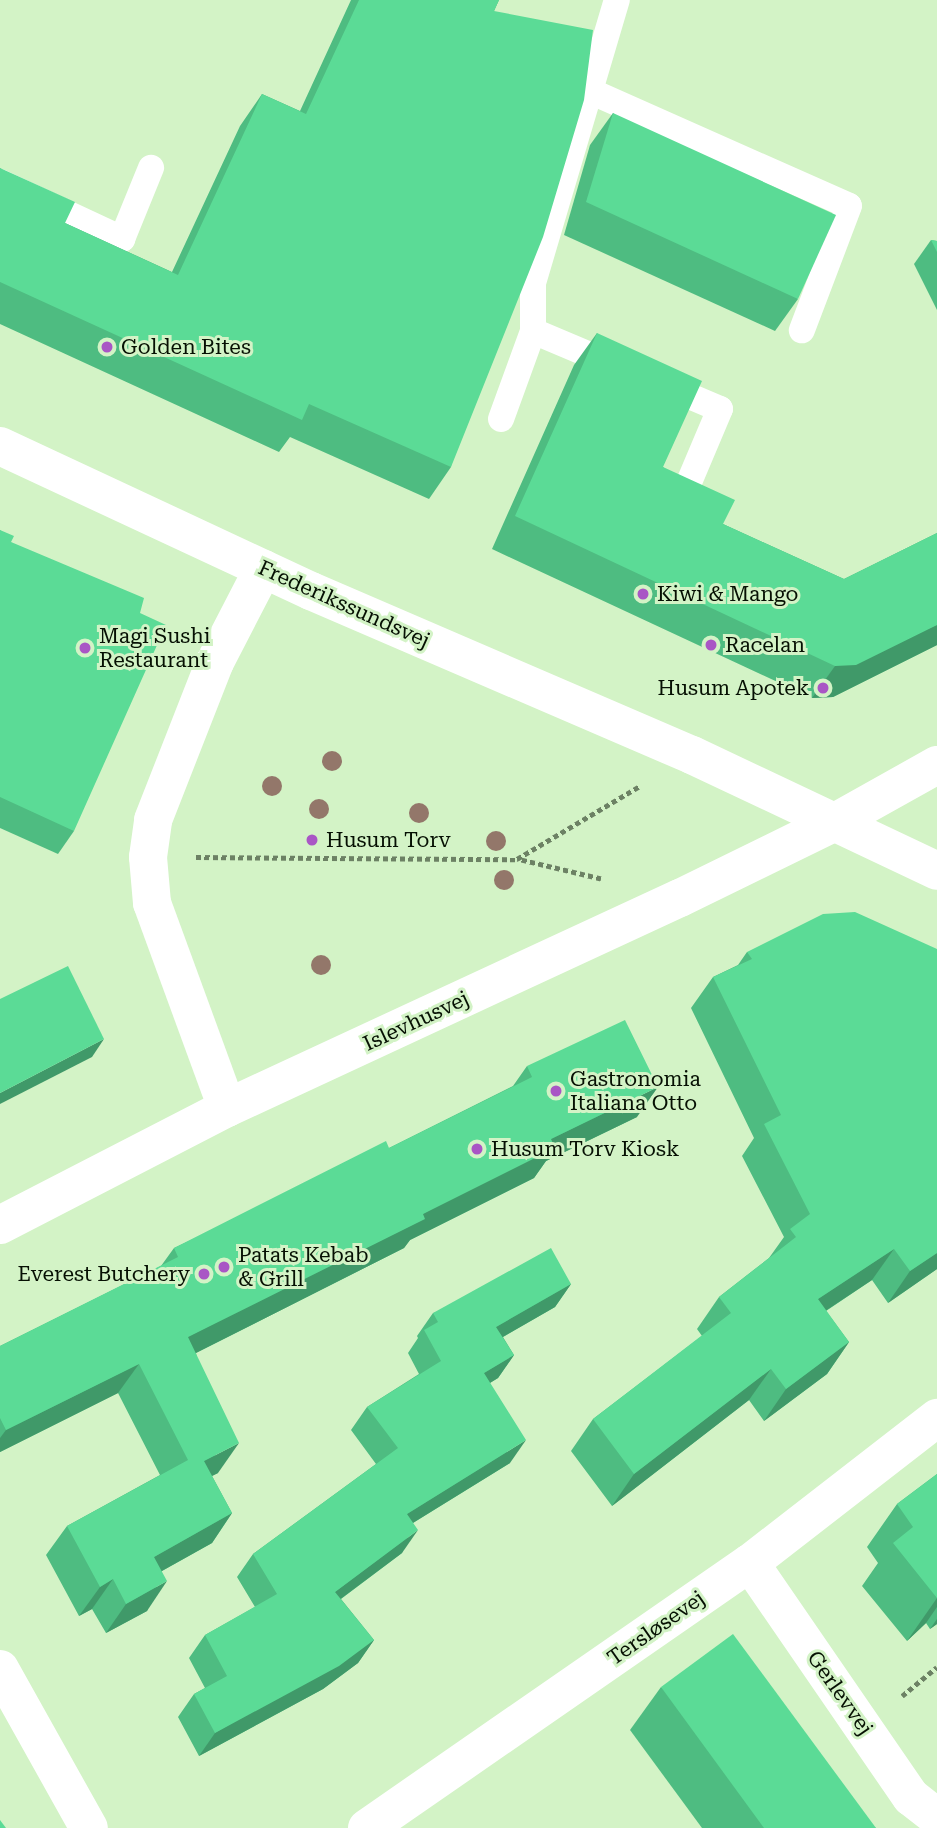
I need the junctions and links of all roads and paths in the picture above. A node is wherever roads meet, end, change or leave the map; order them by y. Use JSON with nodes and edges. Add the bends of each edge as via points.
{"nodes":[{"id":1,"x":617,"y":0,"type":"edge"},
{"id":2,"x":590,"y":91,"type":"junction"},
{"id":3,"x":151,"y":168,"type":"dead end"},
{"id":4,"x":0,"y":183,"type":"edge"},
{"id":5,"x":802,"y":330,"type":"edge"},
{"id":6,"x":533,"y":331,"type":"junction"},
{"id":7,"x":500,"y":419,"type":"dead end"},
{"id":8,"x":0,"y":446,"type":"edge"},
{"id":9,"x":687,"y":487,"type":"edge"},
{"id":10,"x":263,"y":569,"type":"junction"},
{"id":11,"x":692,"y":755,"type":"junction"},
{"id":12,"x":937,"y":765,"type":"edge"},
{"id":13,"x":835,"y":822,"type":"junction"},
{"id":14,"x":148,"y":857,"type":"junction"},
{"id":15,"x":517,"y":859,"type":"junction"},
{"id":16,"x":937,"y":871,"type":"edge"},
{"id":17,"x":680,"y":898,"type":"junction"},
{"id":18,"x":227,"y":1108,"type":"junction"},
{"id":19,"x":0,"y":1225,"type":"edge"},
{"id":20,"x":937,"y":1418,"type":"edge"},
{"id":21,"x":750,"y":1563,"type":"junction"},
{"id":22,"x":0,"y":1669,"type":"edge"},
{"id":23,"x":937,"y":1817,"type":"edge"},
{"id":24,"x":89,"y":1828,"type":"edge"},
{"id":25,"x":367,"y":1828,"type":"edge"}],
"edges":[{"from":1,"to":2,"type":"lane"},
{"from":2,"to":5,"type":"lane","via":[[849,205]]},
{"from":2,"to":6,"type":"lane","via":[[533,283]]},
{"from":3,"to":4,"type":"lane","via":[[122,239]]},
{"from":6,"to":7,"type":"lane"},
{"from":6,"to":9,"type":"lane","via":[[720,409]]},
{"from":8,"to":10,"type":"street","name":"Frederikssundsvej"},
{"from":10,"to":11,"type":"street","name":"Frederikssundsvej"},
{"from":10,"to":14,"type":"street","via":[[215,662],[152,820]]},
{"from":11,"to":13,"type":"street","name":"Frederikssundsvej"},
{"from":11,"to":15,"type":"path"},
{"from":12,"to":13,"type":"street","name":"Islevhusvej"},
{"from":13,"to":16,"type":"street","name":"Frederikssundsvej"},
{"from":13,"to":17,"type":"street","name":"Islevhusvej"},
{"from":14,"to":15,"type":"path"},
{"from":14,"to":18,"type":"street","via":[[152,903]]},
{"from":15,"to":17,"type":"path"},
{"from":17,"to":18,"type":"street","name":"Islevhusvej"},
{"from":18,"to":19,"type":"street","name":"Islevhusvej"},
{"from":20,"to":21,"type":"street","name":"Tersløsevej"},
{"from":21,"to":23,"type":"street","name":"Gerlevvej","via":[[911,1797]]},
{"from":21,"to":25,"type":"street","name":"Tersløsevej"},
{"from":22,"to":24,"type":"street"}]}
